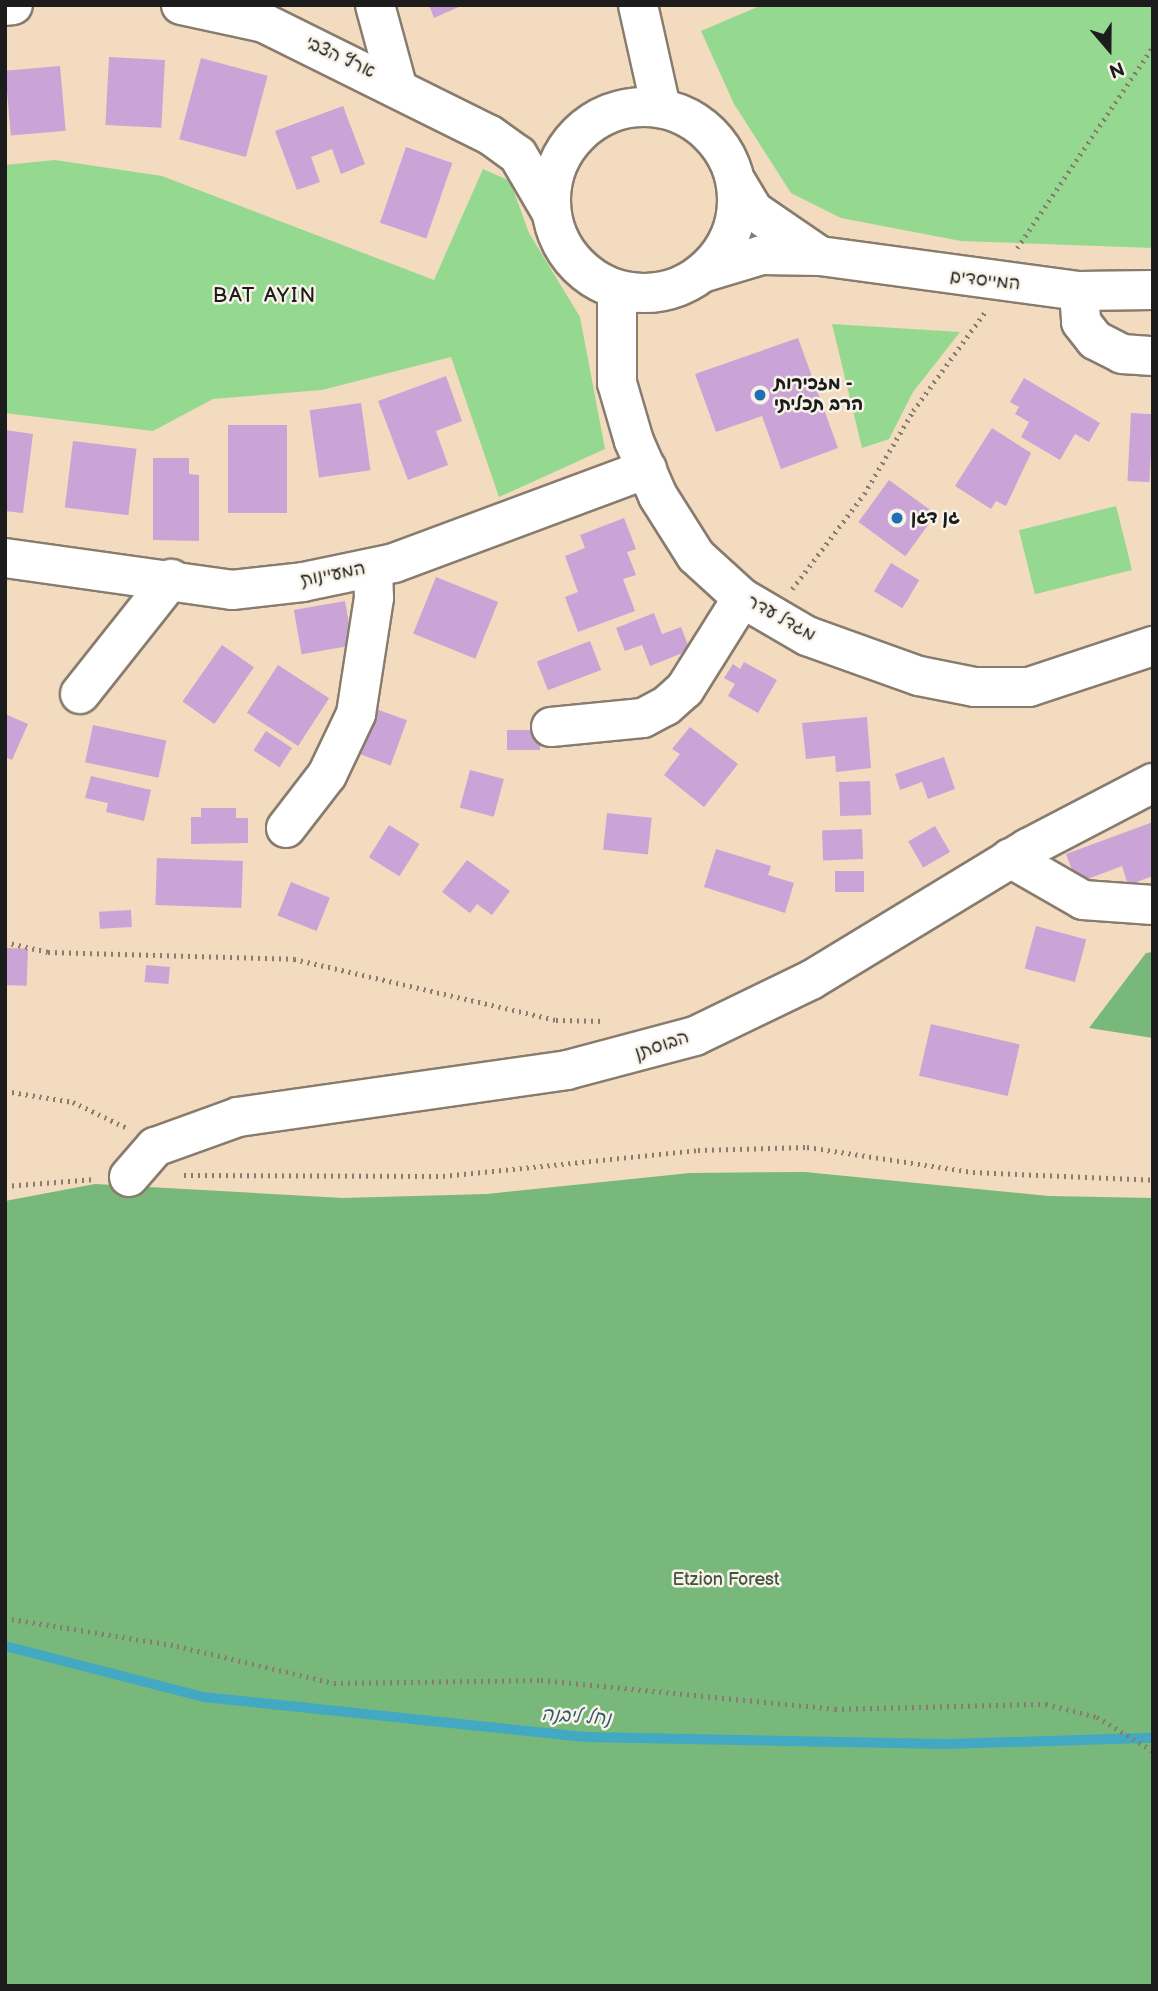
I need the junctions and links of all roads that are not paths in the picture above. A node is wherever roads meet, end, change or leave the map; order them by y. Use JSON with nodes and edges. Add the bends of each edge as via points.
{"nodes":[{"id":1,"x":13,"y":5,"type":"edge"},
{"id":2,"x":180,"y":5,"type":"edge"},
{"id":3,"x":375,"y":5,"type":"edge"},
{"id":4,"x":638,"y":5,"type":"edge"},
{"id":5,"x":5,"y":6,"type":"edge"},
{"id":6,"x":397,"y":86,"type":"junction"},
{"id":7,"x":661,"y":108,"type":"junction"},
{"id":8,"x":592,"y":122,"type":"junction"},
{"id":9,"x":490,"y":135,"type":"junction"},
{"id":10,"x":737,"y":183,"type":"junction"},
{"id":11,"x":550,"y":210,"type":"junction"},
{"id":12,"x":820,"y":256,"type":"junction"},
{"id":13,"x":705,"y":272,"type":"junction"},
{"id":14,"x":617,"y":290,"type":"junction"},
{"id":15,"x":1153,"y":290,"type":"edge"},
{"id":16,"x":1079,"y":291,"type":"junction"},
{"id":17,"x":1153,"y":356,"type":"edge"},
{"id":18,"x":646,"y":469,"type":"junction"},
{"id":19,"x":5,"y":558,"type":"edge"},
{"id":20,"x":373,"y":568,"type":"junction"},
{"id":21,"x":172,"y":579,"type":"junction"},
{"id":22,"x":757,"y":607,"type":"junction"},
{"id":23,"x":1153,"y":646,"type":"edge"},
{"id":24,"x":80,"y":694,"type":"dead end"},
{"id":25,"x":551,"y":727,"type":"dead end"},
{"id":26,"x":1153,"y":783,"type":"edge"},
{"id":27,"x":286,"y":828,"type":"dead end"},
{"id":28,"x":1010,"y":858,"type":"junction"},
{"id":29,"x":1153,"y":905,"type":"edge"},
{"id":30,"x":129,"y":1177,"type":"road end"}],
"edges":[{"from":1,"to":5,"type":"street"},
{"from":2,"to":6,"type":"street","name":"ארץ הצבי","via":[[264,23]]},
{"from":3,"to":6,"type":"street"},
{"from":4,"to":7,"type":"street"},
{"from":6,"to":9,"type":"street","name":"ארץ הצבי"},
{"from":7,"to":8,"type":"street","via":[[613,111]]},
{"from":7,"to":10,"type":"street","via":[[710,134]]},
{"from":8,"to":9,"type":"street","via":[[562,136]]},
{"from":8,"to":11,"type":"street","via":[[559,160]]},
{"from":9,"to":11,"type":"street","name":"ארץ הצבי","via":[[518,155]]},
{"from":10,"to":12,"type":"street","via":[[754,211]]},
{"from":10,"to":13,"type":"street","via":[[733,232]]},
{"from":11,"to":14,"type":"street","via":[[571,260]]},
{"from":12,"to":13,"type":"street","name":"המייסדים","via":[[762,255]]},
{"from":12,"to":16,"type":"street","name":"המייסדים"},
{"from":13,"to":14,"type":"street","via":[[648,294]]},
{"from":14,"to":18,"type":"street","name":"מגדל עדר","via":[[617,383]]},
{"from":15,"to":16,"type":"street","name":"המייסדים"},
{"from":16,"to":17,"type":"street","via":[[1081,322],[1095,340],[1122,354]]},
{"from":18,"to":20,"type":"street","name":"המעיינות"},
{"from":18,"to":22,"type":"street","name":"מגדל עדר","via":[[696,556]]},
{"from":19,"to":21,"type":"street","name":"המעיינות"},
{"from":20,"to":21,"type":"street","name":"המעיינות","via":[[232,590]]},
{"from":20,"to":27,"type":"street","via":[[356,714],[327,775]]},
{"from":21,"to":24,"type":"street"},
{"from":22,"to":23,"type":"street","name":"מגדל עדר","via":[[807,636],[919,676],[974,687],[1029,687]]},
{"from":22,"to":25,"type":"street","via":[[666,706],[643,719]]},
{"from":26,"to":28,"type":"street","name":"הבוסתן"},
{"from":28,"to":29,"type":"street","via":[[1083,900]]},
{"from":28,"to":30,"type":"street","name":"הבוסתן","via":[[811,979],[683,1040],[567,1070],[238,1117],[155,1147]]}]}
